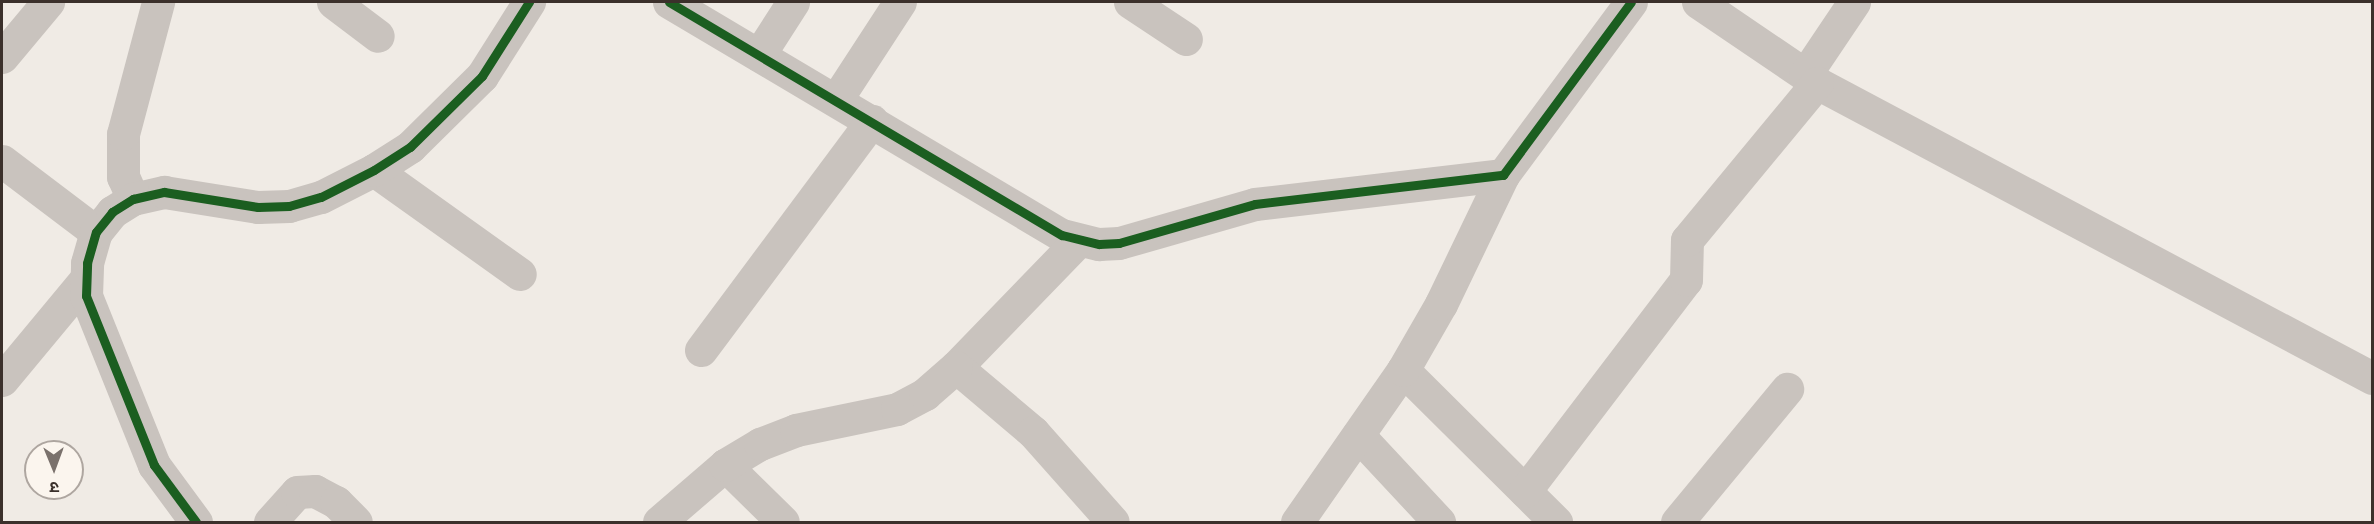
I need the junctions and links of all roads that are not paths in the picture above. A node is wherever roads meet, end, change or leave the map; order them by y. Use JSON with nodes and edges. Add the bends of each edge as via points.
{"nodes":[{"id":1,"x":48,"y":2,"type":"edge"},
{"id":2,"x":158,"y":2,"type":"edge"},
{"id":3,"x":333,"y":2,"type":"edge"},
{"id":4,"x":529,"y":2,"type":"edge"},
{"id":5,"x":669,"y":2,"type":"edge"},
{"id":6,"x":793,"y":2,"type":"edge"},
{"id":7,"x":900,"y":2,"type":"edge"},
{"id":8,"x":1130,"y":2,"type":"edge"},
{"id":9,"x":1631,"y":2,"type":"edge"},
{"id":10,"x":1854,"y":2,"type":"edge"},
{"id":11,"x":1709,"y":5,"type":"edge"},
{"id":12,"x":378,"y":36,"type":"dead end"},
{"id":13,"x":1186,"y":39,"type":"dead end"},
{"id":14,"x":759,"y":55,"type":"junction"},
{"id":15,"x":2,"y":57,"type":"edge"},
{"id":16,"x":1811,"y":79,"type":"junction"},
{"id":17,"x":836,"y":100,"type":"junction"},
{"id":18,"x":872,"y":121,"type":"junction"},
{"id":19,"x":2,"y":161,"type":"edge"},
{"id":20,"x":374,"y":170,"type":"junction"},
{"id":21,"x":1503,"y":175,"type":"junction"},
{"id":22,"x":133,"y":199,"type":"junction"},
{"id":23,"x":96,"y":232,"type":"junction"},
{"id":24,"x":1078,"y":241,"type":"junction"},
{"id":25,"x":520,"y":274,"type":"dead end"},
{"id":26,"x":86,"y":279,"type":"junction"},
{"id":27,"x":701,"y":350,"type":"dead end"},
{"id":28,"x":956,"y":367,"type":"junction"},
{"id":29,"x":1403,"y":370,"type":"junction"},
{"id":30,"x":5,"y":371,"type":"edge"},
{"id":31,"x":2373,"y":378,"type":"edge"},
{"id":32,"x":1787,"y":388,"type":"dead end"},
{"id":33,"x":1358,"y":435,"type":"junction"},
{"id":34,"x":725,"y":465,"type":"junction"},
{"id":35,"x":1525,"y":491,"type":"junction"},
{"id":36,"x":196,"y":522,"type":"edge"},
{"id":37,"x":270,"y":522,"type":"edge"},
{"id":38,"x":356,"y":522,"type":"edge"},
{"id":39,"x":659,"y":522,"type":"edge"},
{"id":40,"x":783,"y":522,"type":"edge"},
{"id":41,"x":1113,"y":522,"type":"edge"},
{"id":42,"x":1298,"y":522,"type":"edge"},
{"id":43,"x":1438,"y":522,"type":"edge"},
{"id":44,"x":1556,"y":522,"type":"edge"},
{"id":45,"x":1677,"y":522,"type":"edge"}],
"edges":[{"from":1,"to":15,"type":"street"},
{"from":2,"to":22,"type":"street","via":[[123,134],[123,177]]},
{"from":3,"to":12,"type":"street"},
{"from":4,"to":20,"type":"street","via":[[482,76],[410,147]]},
{"from":5,"to":14,"type":"street"},
{"from":6,"to":14,"type":"street"},
{"from":7,"to":17,"type":"street"},
{"from":8,"to":13,"type":"street"},
{"from":9,"to":21,"type":"street"},
{"from":10,"to":16,"type":"street"},
{"from":11,"to":16,"type":"street"},
{"from":14,"to":17,"type":"street"},
{"from":16,"to":31,"type":"street"},
{"from":16,"to":35,"type":"street","via":[[1687,240],[1686,280]]},
{"from":17,"to":18,"type":"street"},
{"from":18,"to":24,"type":"street"},
{"from":18,"to":27,"type":"street"},
{"from":19,"to":23,"type":"street"},
{"from":20,"to":22,"type":"street","via":[[321,197],[290,206],[258,207],[164,192]]},
{"from":20,"to":25,"type":"street"},
{"from":21,"to":24,"type":"street","via":[[1277,201],[1119,243]]},
{"from":21,"to":29,"type":"street","via":[[1441,304]]},
{"from":22,"to":23,"type":"street","via":[[112,212]]},
{"from":23,"to":26,"type":"street"},
{"from":24,"to":28,"type":"street"},
{"from":26,"to":30,"type":"street"},
{"from":26,"to":36,"type":"street","via":[[86,296],[154,465]]},
{"from":28,"to":34,"type":"street","via":[[925,394],[897,409],[796,430],[760,444]]},
{"from":28,"to":41,"type":"street","via":[[1033,432]]},
{"from":29,"to":33,"type":"street"},
{"from":29,"to":35,"type":"street"},
{"from":32,"to":45,"type":"street"},
{"from":33,"to":42,"type":"street"},
{"from":33,"to":43,"type":"street"},
{"from":34,"to":39,"type":"street"},
{"from":34,"to":40,"type":"street"},
{"from":35,"to":44,"type":"street"},
{"from":37,"to":38,"type":"street","via":[[297,492],[315,491],[336,502]]}]}
